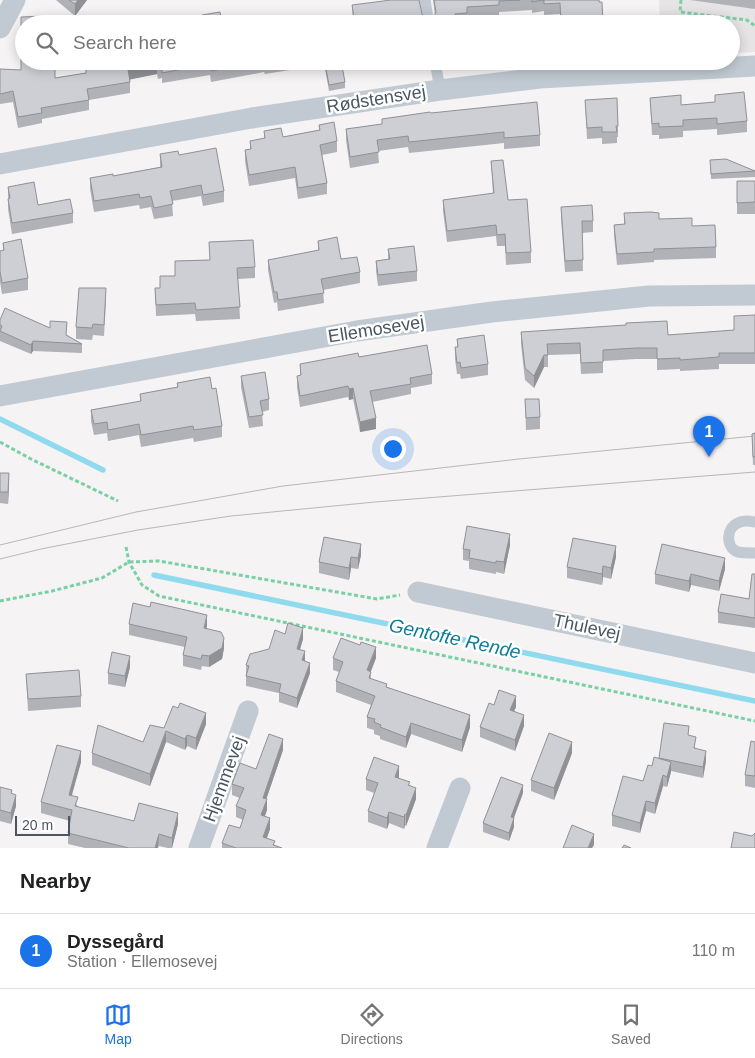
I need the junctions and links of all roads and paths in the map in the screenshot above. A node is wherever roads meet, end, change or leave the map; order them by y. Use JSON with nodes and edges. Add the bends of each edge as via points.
{"nodes":[{"id":1,"x":15,"y":0,"type":"edge"},
{"id":2,"x":425,"y":0,"type":"edge"},
{"id":3,"x":681,"y":0,"type":"edge"},
{"id":4,"x":428,"y":15,"type":"edge"},
{"id":5,"x":705,"y":15,"type":"edge"},
{"id":6,"x":740,"y":19,"type":"edge"},
{"id":7,"x":755,"y":26,"type":"edge"},
{"id":8,"x":0,"y":28,"type":"edge"},
{"id":9,"x":755,"y":66,"type":"edge"},
{"id":10,"x":740,"y":67,"type":"edge"},
{"id":11,"x":437,"y":70,"type":"edge"},
{"id":12,"x":683,"y":70,"type":"edge"},
{"id":13,"x":440,"y":90,"type":"junction"},
{"id":14,"x":0,"y":164,"type":"edge"},
{"id":15,"x":755,"y":295,"type":"edge"},
{"id":16,"x":0,"y":396,"type":"edge"},
{"id":17,"x":0,"y":442,"type":"edge"},
{"id":18,"x":118,"y":501,"type":"dead end"},
{"id":19,"x":755,"y":522,"type":"edge"},
{"id":20,"x":126,"y":547,"type":"dead end"},
{"id":21,"x":755,"y":553,"type":"edge"},
{"id":22,"x":129,"y":562,"type":"junction"},
{"id":23,"x":418,"y":592,"type":"joint"},
{"id":24,"x":0,"y":601,"type":"edge"},
{"id":25,"x":755,"y":663,"type":"edge"},
{"id":26,"x":248,"y":711,"type":"dead end"},
{"id":27,"x":755,"y":721,"type":"edge"},
{"id":28,"x":460,"y":788,"type":"dead end"},
{"id":29,"x":199,"y":848,"type":"edge"},
{"id":30,"x":436,"y":848,"type":"edge"}],
"edges":[{"from":1,"to":8,"type":"street"},
{"from":2,"to":4,"type":"lane"},
{"from":3,"to":5,"type":"path","via":[[680,12]]},
{"from":6,"to":7,"type":"path"},
{"from":9,"to":10,"type":"street","name":"Rødstensvej"},
{"from":11,"to":13,"type":"lane"},
{"from":12,"to":13,"type":"street","name":"Rødstensvej","via":[[540,78]]},
{"from":13,"to":14,"type":"street","name":"Rødstensvej","via":[[252,118]]},
{"from":15,"to":16,"type":"street","name":"Ellemosevej","via":[[649,296],[492,312],[357,331]]},
{"from":17,"to":18,"type":"path"},
{"from":19,"to":21,"type":"lane","via":[[739,522],[729,535],[730,546],[734,550]]},
{"from":20,"to":22,"type":"path"},
{"from":22,"to":23,"type":"path","via":[[159,561],[377,599]]},
{"from":22,"to":24,"type":"path","via":[[102,578]]},
{"from":22,"to":27,"type":"path","via":[[142,585],[159,596]]},
{"from":23,"to":25,"type":"street","name":"Thulevej"},
{"from":26,"to":29,"type":"street","name":"Hjemmevej"},
{"from":28,"to":30,"type":"street"}]}
